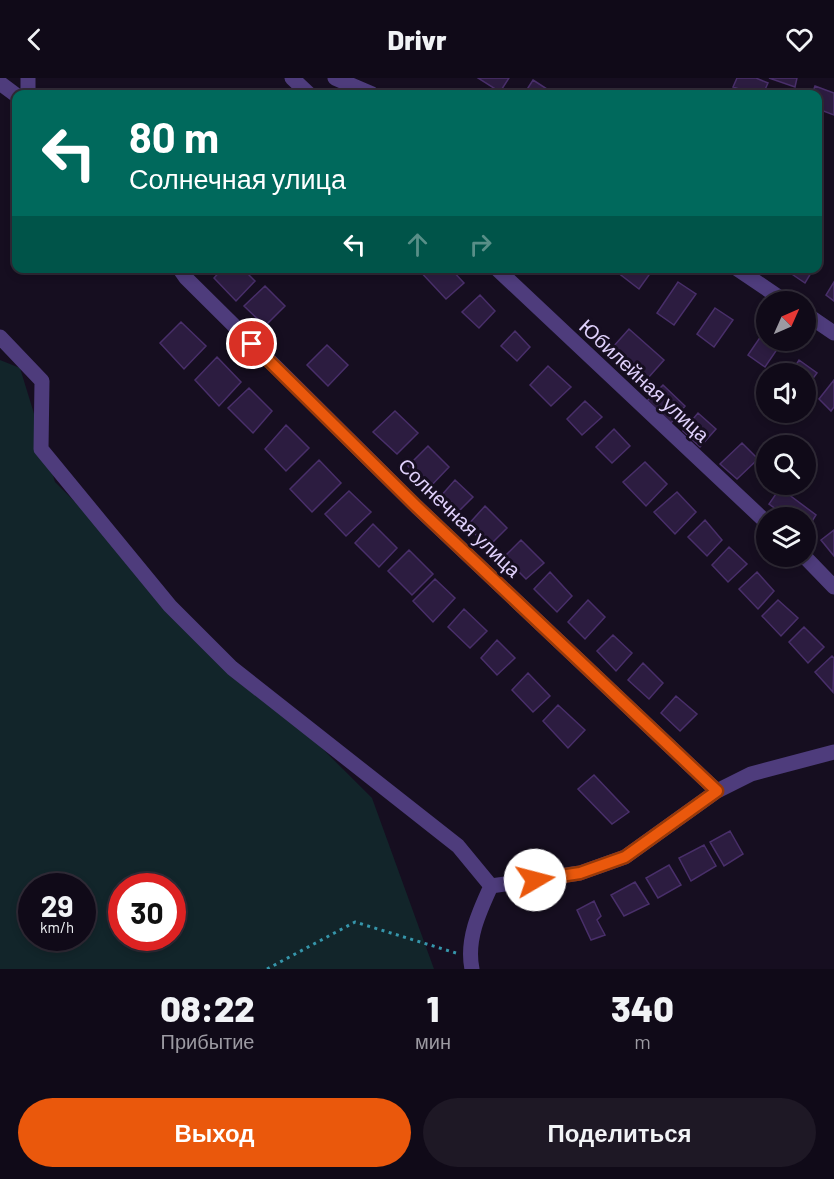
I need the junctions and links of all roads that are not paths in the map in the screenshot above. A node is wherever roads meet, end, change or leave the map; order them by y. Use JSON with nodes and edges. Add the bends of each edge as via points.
{"nodes":[{"id":1,"x":292,"y":78,"type":"edge"},
{"id":2,"x":335,"y":78,"type":"edge"},
{"id":3,"x":305,"y":90,"type":"edge"},
{"id":4,"x":363,"y":90,"type":"edge"},
{"id":5,"x":182,"y":273,"type":"edge"},
{"id":6,"x":501,"y":273,"type":"edge"},
{"id":7,"x":743,"y":273,"type":"edge"},
{"id":8,"x":770,"y":291,"type":"edge"},
{"id":9,"x":816,"y":321,"type":"edge"},
{"id":10,"x":834,"y":333,"type":"edge"},
{"id":11,"x":0,"y":337,"type":"edge"},
{"id":12,"x":756,"y":513,"type":"edge"},
{"id":13,"x":815,"y":567,"type":"edge"},
{"id":14,"x":834,"y":587,"type":"edge"},
{"id":15,"x":834,"y":752,"type":"edge"},
{"id":16,"x":717,"y":791,"type":"junction"},
{"id":17,"x":491,"y":886,"type":"junction"},
{"id":18,"x":471,"y":963,"type":"edge"}],
"edges":[{"from":1,"to":3,"type":"street"},
{"from":2,"to":4,"type":"street"},
{"from":5,"to":16,"type":"street","name":"Солнечная улица","via":[[417,507]]},
{"from":6,"to":12,"type":"street","name":"Юбилейная улица"},
{"from":7,"to":8,"type":"street"},
{"from":9,"to":10,"type":"street"},
{"from":11,"to":17,"type":"street","via":[[42,381],[41,449],[170,606],[232,668],[458,846]]},
{"from":13,"to":14,"type":"street"},
{"from":15,"to":16,"type":"street","via":[[751,774]]},
{"from":16,"to":17,"type":"street","via":[[625,857],[580,873]]},
{"from":17,"to":18,"type":"street","via":[[476,918]]}]}
